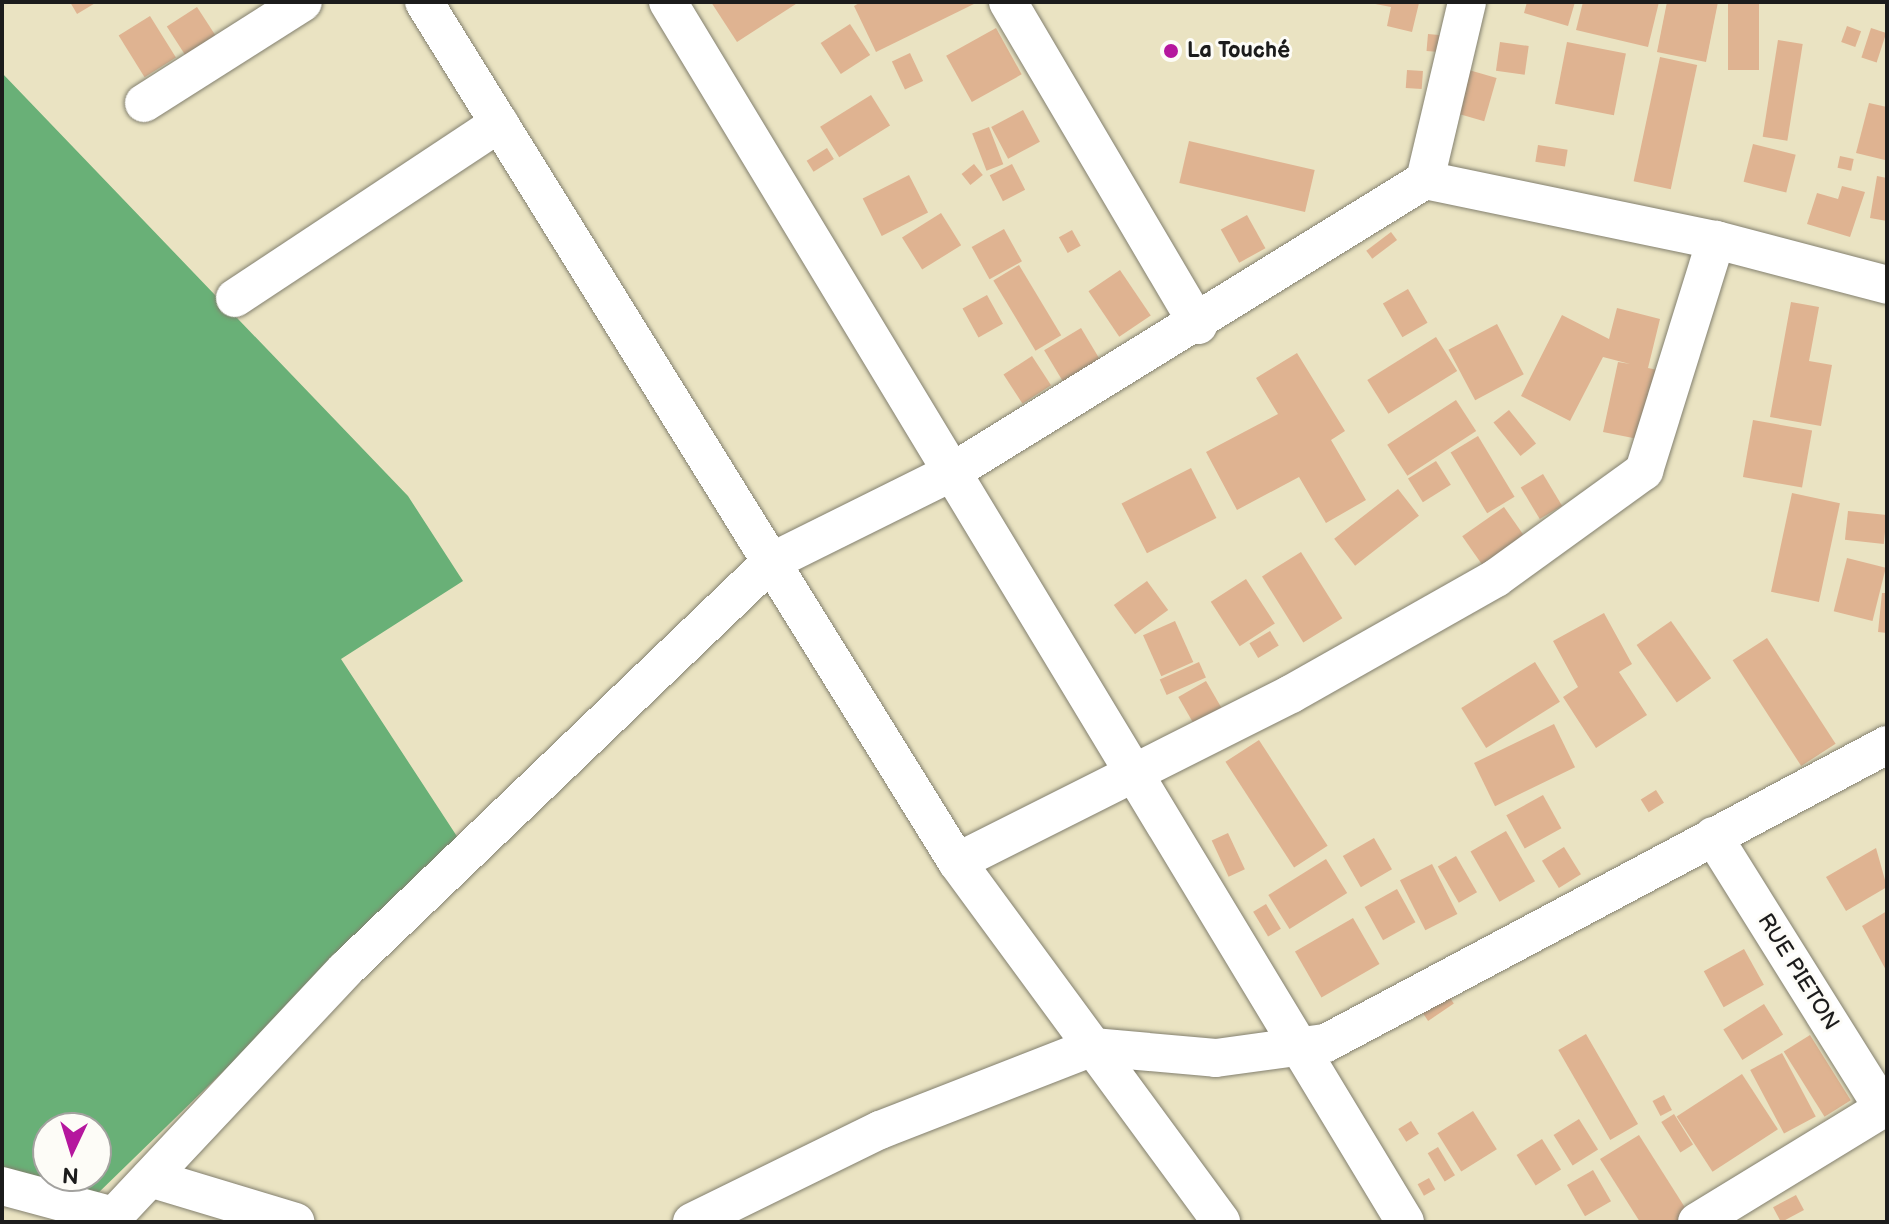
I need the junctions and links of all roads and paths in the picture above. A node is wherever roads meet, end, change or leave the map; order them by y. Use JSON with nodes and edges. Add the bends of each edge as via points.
{"nodes":[{"id":1,"x":303,"y":2,"type":"edge"},
{"id":2,"x":668,"y":2,"type":"edge"},
{"id":3,"x":1008,"y":2,"type":"edge"},
{"id":4,"x":1467,"y":2,"type":"edge"},
{"id":5,"x":436,"y":6,"type":"edge"},
{"id":6,"x":144,"y":103,"type":"dead end"},
{"id":7,"x":499,"y":123,"type":"junction"},
{"id":8,"x":1425,"y":180,"type":"junction"},
{"id":9,"x":1716,"y":240,"type":"junction"},
{"id":10,"x":1887,"y":285,"type":"edge"},
{"id":11,"x":235,"y":298,"type":"dead end"},
{"id":12,"x":1198,"y":325,"type":"junction"},
{"id":13,"x":952,"y":472,"type":"junction"},
{"id":14,"x":771,"y":562,"type":"junction"},
{"id":15,"x":1887,"y":745,"type":"edge"},
{"id":16,"x":1135,"y":774,"type":"junction"},
{"id":17,"x":1713,"y":836,"type":"junction"},
{"id":18,"x":957,"y":862,"type":"junction"},
{"id":19,"x":1093,"y":1047,"type":"junction"},
{"id":20,"x":1302,"y":1050,"type":"junction"},
{"id":21,"x":1885,"y":1107,"type":"edge"},
{"id":22,"x":150,"y":1178,"type":"junction"},
{"id":23,"x":2,"y":1186,"type":"edge"},
{"id":24,"x":296,"y":1222,"type":"edge"},
{"id":25,"x":692,"y":1222,"type":"edge"},
{"id":26,"x":1221,"y":1222,"type":"edge"},
{"id":27,"x":1405,"y":1222,"type":"edge"},
{"id":28,"x":1697,"y":1222,"type":"edge"}],
"edges":[{"from":1,"to":6,"type":"street"},
{"from":2,"to":13,"type":"street"},
{"from":3,"to":12,"type":"street"},
{"from":4,"to":8,"type":"street"},
{"from":5,"to":7,"type":"street"},
{"from":7,"to":11,"type":"street"},
{"from":7,"to":14,"type":"street"},
{"from":8,"to":9,"type":"street"},
{"from":8,"to":12,"type":"street"},
{"from":9,"to":10,"type":"street"},
{"from":9,"to":16,"type":"street","via":[[1644,471],[1514,567]]},
{"from":12,"to":13,"type":"street"},
{"from":13,"to":14,"type":"street"},
{"from":13,"to":16,"type":"street"},
{"from":14,"to":18,"type":"street"},
{"from":14,"to":22,"type":"street","via":[[346,969]]},
{"from":15,"to":17,"type":"street"},
{"from":16,"to":18,"type":"street"},
{"from":16,"to":20,"type":"street"},
{"from":17,"to":20,"type":"street"},
{"from":17,"to":21,"type":"street","name":"RUE PIETON"},
{"from":18,"to":19,"type":"street"},
{"from":19,"to":20,"type":"street","via":[[1216,1058]]},
{"from":19,"to":25,"type":"street","via":[[880,1130]]},
{"from":19,"to":26,"type":"street"},
{"from":20,"to":27,"type":"street"},
{"from":21,"to":28,"type":"street"},
{"from":22,"to":23,"type":"street","via":[[114,1216]]},
{"from":22,"to":24,"type":"street"}]}
